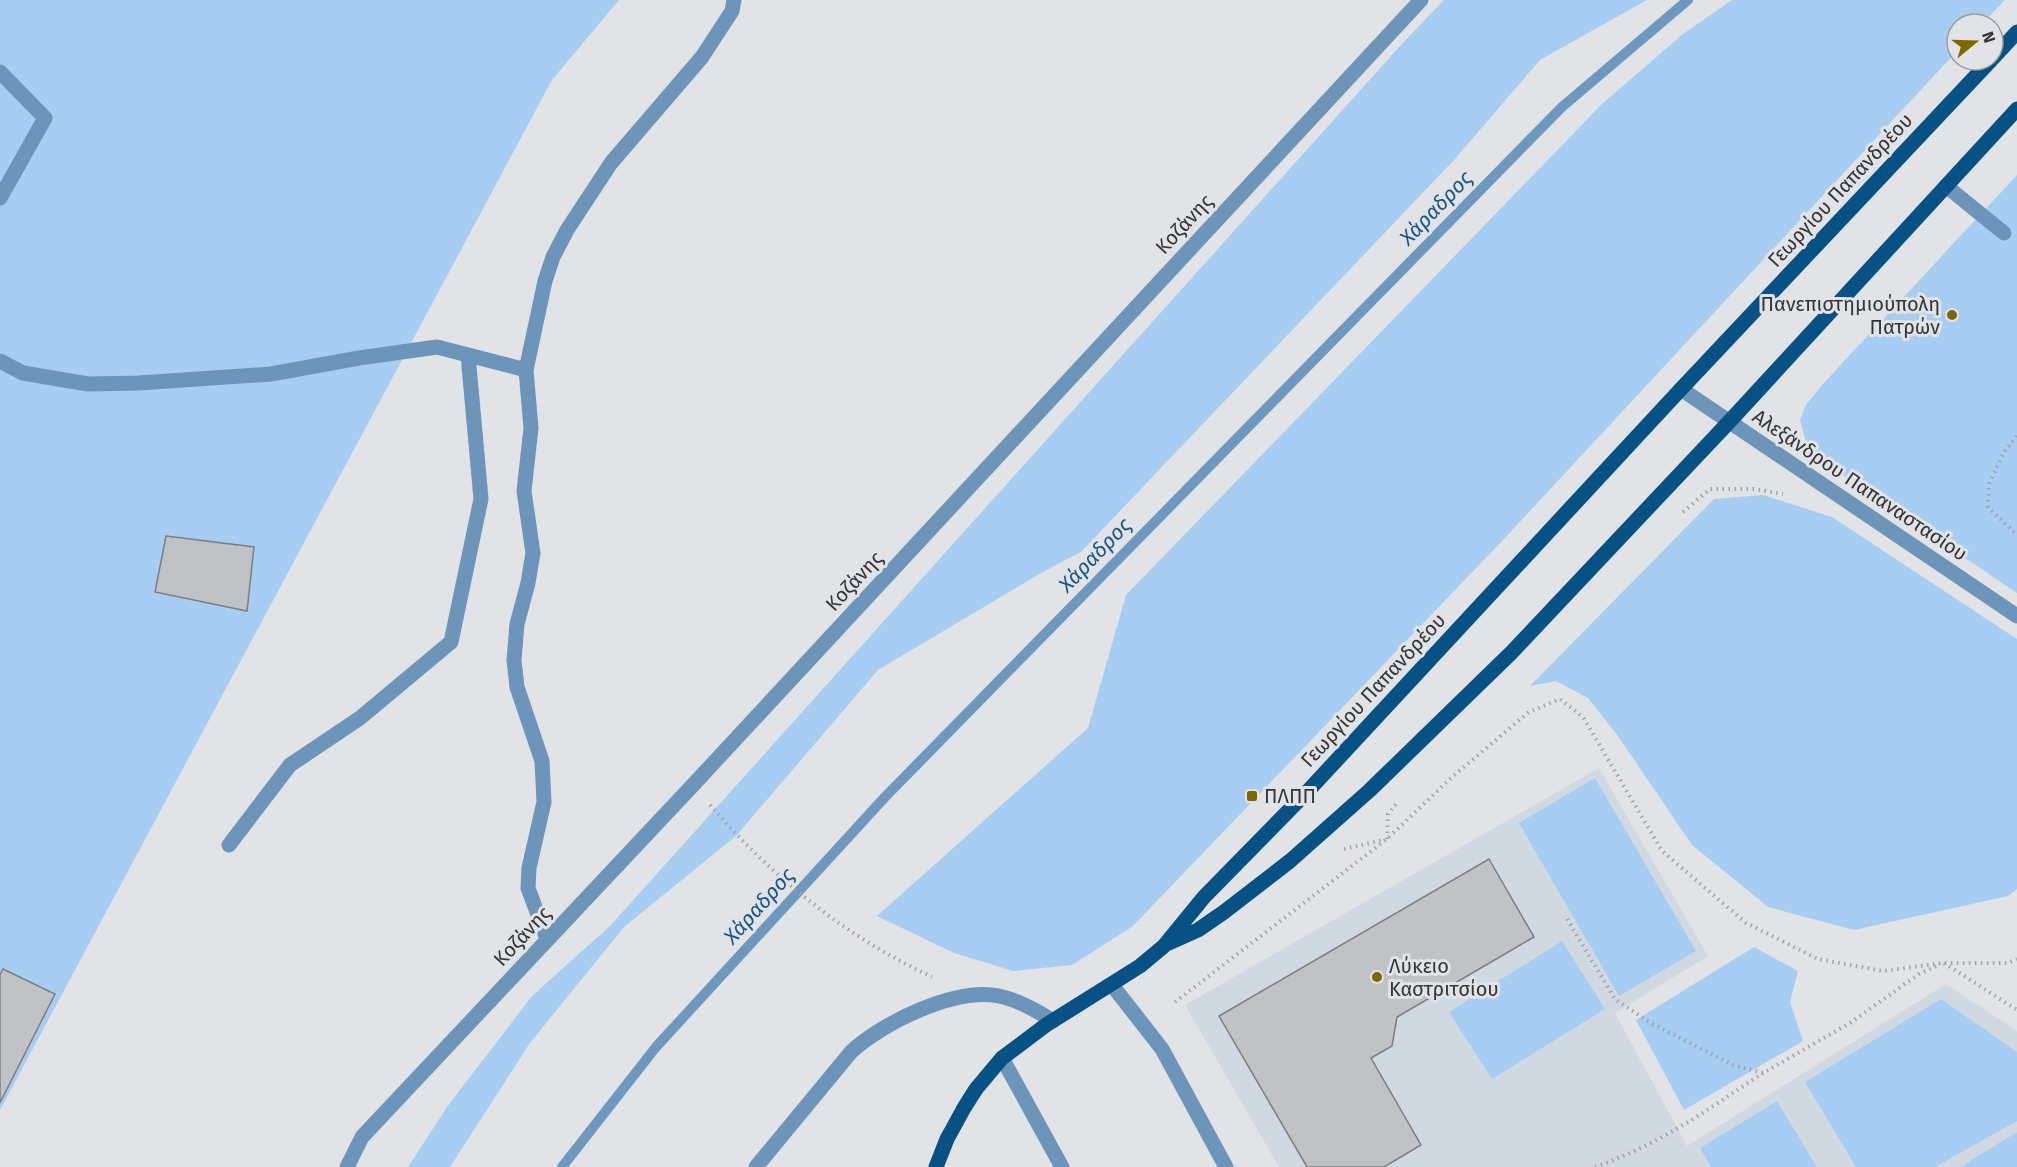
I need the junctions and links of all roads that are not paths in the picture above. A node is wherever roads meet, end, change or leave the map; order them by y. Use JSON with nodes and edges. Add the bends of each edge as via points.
{"nodes":[{"id":1,"x":734,"y":0,"type":"edge"},
{"id":2,"x":1421,"y":0,"type":"edge"},
{"id":3,"x":2017,"y":32,"type":"edge"},
{"id":4,"x":2005,"y":45,"type":"edge"},
{"id":5,"x":0,"y":72,"type":"edge"},
{"id":6,"x":1980,"y":72,"type":"edge"},
{"id":7,"x":2017,"y":109,"type":"edge"},
{"id":8,"x":1947,"y":186,"type":"junction"},
{"id":9,"x":0,"y":198,"type":"edge"},
{"id":10,"x":2004,"y":233,"type":"dead end"},
{"id":11,"x":468,"y":355,"type":"junction"},
{"id":12,"x":0,"y":361,"type":"edge"},
{"id":13,"x":526,"y":370,"type":"junction"},
{"id":14,"x":1680,"y":389,"type":"junction"},
{"id":15,"x":1729,"y":422,"type":"junction"},
{"id":16,"x":2017,"y":616,"type":"edge"},
{"id":17,"x":229,"y":845,"type":"dead end"},
{"id":18,"x":547,"y":939,"type":"junction"},
{"id":19,"x":1164,"y":946,"type":"junction"},
{"id":20,"x":1112,"y":985,"type":"junction"},
{"id":21,"x":1053,"y":1021,"type":"junction"},
{"id":22,"x":1002,"y":1058,"type":"junction"},
{"id":23,"x":347,"y":1167,"type":"edge"},
{"id":24,"x":756,"y":1167,"type":"edge"},
{"id":25,"x":936,"y":1167,"type":"edge"},
{"id":26,"x":1062,"y":1167,"type":"edge"},
{"id":27,"x":1226,"y":1167,"type":"edge"}],
"edges":[{"from":1,"to":13,"type":"street","via":[[732,11],[702,57],[611,163],[567,230],[545,281]]},
{"from":2,"to":18,"type":"street","name":"Κοζάνης"},
{"from":3,"to":4,"type":"main road","name":"Γεωργίου Παπανδρέου"},
{"from":5,"to":9,"type":"street","via":[[45,118]]},
{"from":6,"to":14,"type":"main road","name":"Γεωργίου Παπανδρέου"},
{"from":7,"to":8,"type":"main road"},
{"from":8,"to":10,"type":"street"},
{"from":8,"to":15,"type":"main road"},
{"from":11,"to":12,"type":"street","via":[[437,347],[271,374],[88,384],[23,373]]},
{"from":11,"to":13,"type":"street"},
{"from":11,"to":17,"type":"street","via":[[481,499],[451,642],[360,718],[290,765]]},
{"from":13,"to":18,"type":"street","via":[[531,428],[524,491],[533,553],[517,624],[514,660],[517,687],[542,761],[544,802],[528,888]]},
{"from":14,"to":15,"type":"street","name":"Αλεξάνδρου Παπαναστασίου"},
{"from":14,"to":19,"type":"main road","name":"Γεωργίου Παπανδρέου","via":[[1204,897]]},
{"from":15,"to":16,"type":"street","name":"Αλεξάνδρου Παπαναστασίου"},
{"from":15,"to":19,"type":"main road","via":[[1511,653],[1370,790],[1237,902],[1198,930]]},
{"from":18,"to":23,"type":"street","name":"Κοζάνης","via":[[362,1137]]},
{"from":19,"to":20,"type":"main road"},
{"from":20,"to":21,"type":"main road"},
{"from":20,"to":27,"type":"street","via":[[1162,1049]]},
{"from":21,"to":22,"type":"main road"},
{"from":21,"to":24,"type":"street","via":[[1015,1001],[990,995],[948,1000],[895,1023],[851,1052]]},
{"from":22,"to":25,"type":"main road","via":[[964,1108]]},
{"from":22,"to":26,"type":"street"}]}
